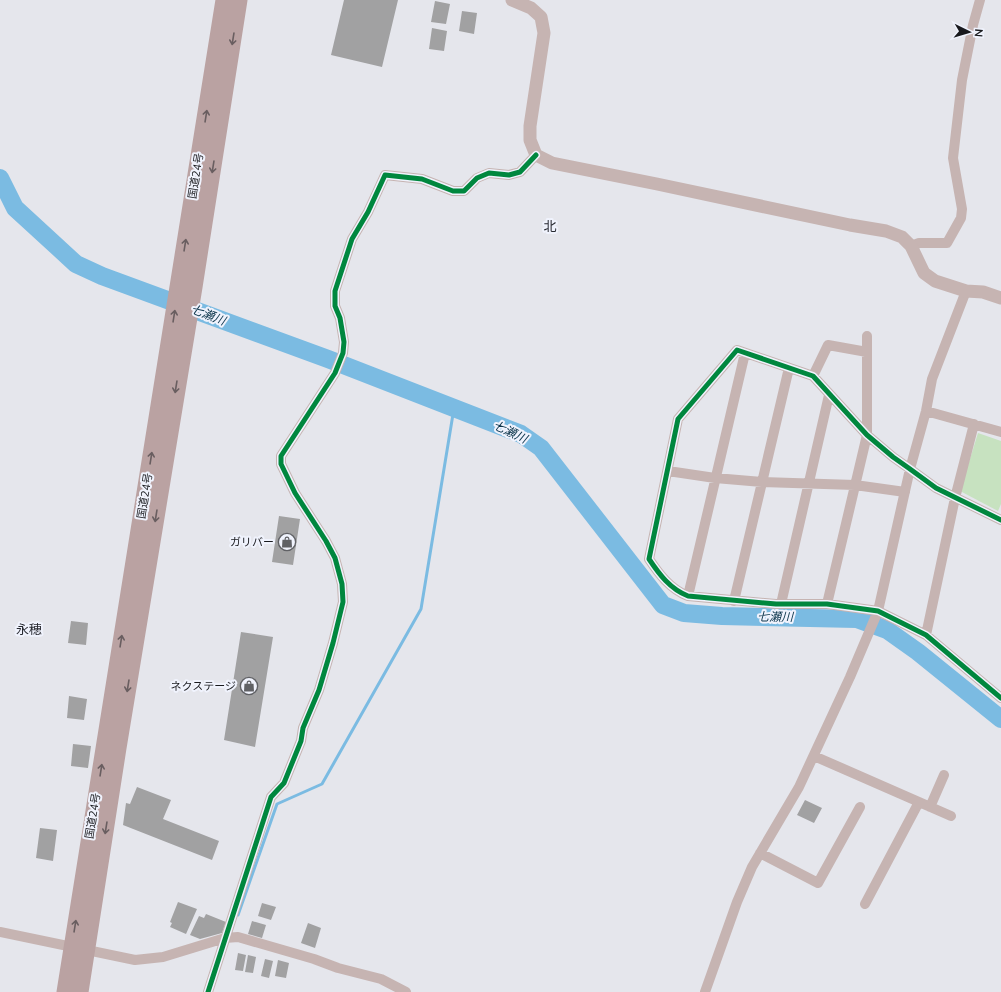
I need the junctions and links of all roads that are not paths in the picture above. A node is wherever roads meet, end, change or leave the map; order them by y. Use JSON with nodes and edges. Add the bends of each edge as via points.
{"nodes":[{"id":1,"x":224,"y":0,"type":"edge"},
{"id":2,"x":239,"y":0,"type":"edge"},
{"id":3,"x":512,"y":0,"type":"edge"},
{"id":4,"x":980,"y":0,"type":"edge"},
{"id":5,"x":536,"y":155,"type":"junction"},
{"id":6,"x":911,"y":246,"type":"junction"},
{"id":7,"x":186,"y":285,"type":"junction"},
{"id":8,"x":966,"y":291,"type":"junction"},
{"id":9,"x":1001,"y":298,"type":"edge"},
{"id":10,"x":867,"y":336,"type":"dead end"},
{"id":11,"x":867,"y":352,"type":"junction"},
{"id":12,"x":745,"y":353,"type":"junction"},
{"id":13,"x":789,"y":368,"type":"junction"},
{"id":14,"x":813,"y":376,"type":"junction"},
{"id":15,"x":829,"y":395,"type":"junction"},
{"id":16,"x":926,"y":411,"type":"junction"},
{"id":17,"x":974,"y":424,"type":"junction"},
{"id":18,"x":1001,"y":432,"type":"edge"},
{"id":19,"x":867,"y":435,"type":"junction"},
{"id":20,"x":910,"y":468,"type":"junction"},
{"id":21,"x":668,"y":471,"type":"junction"},
{"id":22,"x":715,"y":478,"type":"junction"},
{"id":23,"x":762,"y":482,"type":"junction"},
{"id":24,"x":808,"y":484,"type":"junction"},
{"id":25,"x":855,"y":484,"type":"junction"},
{"id":26,"x":905,"y":492,"type":"junction"},
{"id":27,"x":955,"y":498,"type":"junction"},
{"id":28,"x":1001,"y":519,"type":"edge"},
{"id":29,"x":688,"y":596,"type":"junction"},
{"id":30,"x":734,"y":600,"type":"junction"},
{"id":31,"x":780,"y":604,"type":"junction"},
{"id":32,"x":828,"y":604,"type":"junction"},
{"id":33,"x":878,"y":611,"type":"junction"},
{"id":34,"x":926,"y":635,"type":"junction"},
{"id":35,"x":1001,"y":698,"type":"edge"},
{"id":36,"x":814,"y":756,"type":"junction"},
{"id":37,"x":944,"y":775,"type":"dead end"},
{"id":38,"x":919,"y":802,"type":"junction"},
{"id":39,"x":860,"y":807,"type":"dead end"},
{"id":40,"x":930,"y":807,"type":"junction"},
{"id":41,"x":951,"y":816,"type":"dead end"},
{"id":42,"x":760,"y":853,"type":"junction"},
{"id":43,"x":865,"y":904,"type":"dead end"},
{"id":44,"x":0,"y":932,"type":"edge"},
{"id":45,"x":226,"y":938,"type":"junction"},
{"id":46,"x":80,"y":948,"type":"junction"},
{"id":47,"x":65,"y":992,"type":"edge"},
{"id":48,"x":80,"y":992,"type":"edge"},
{"id":49,"x":208,"y":992,"type":"edge"},
{"id":50,"x":406,"y":992,"type":"edge"},
{"id":51,"x":705,"y":992,"type":"edge"}],
"edges":[{"from":7,"to":1,"type":"highway","name":"国道24号","one_way":true},
{"from":2,"to":7,"type":"highway","name":"国道24号","one_way":true},
{"from":3,"to":5,"type":"street","via":[[531,8],[541,17],[544,33],[530,126],[530,140]]},
{"from":4,"to":6,"type":"street","via":[[962,80],[953,158],[962,209],[961,218],[947,243],[919,243]]},
{"from":5,"to":6,"type":"street","via":[[552,164],[886,231],[902,237]]},
{"from":5,"to":45,"type":"street","via":[[520,172],[510,175],[489,173],[477,178],[464,191],[453,191],[422,179],[385,175],[352,239],[335,291],[335,306],[344,342],[343,353],[335,373],[281,456],[281,464],[295,493],[335,558],[342,584],[343,602],[319,690],[284,783],[271,797]]},
{"from":6,"to":8,"type":"street","via":[[924,273],[935,281]]},
{"from":7,"to":46,"type":"highway","name":"国道24号"},
{"from":8,"to":9,"type":"street","via":[[983,292]]},
{"from":8,"to":16,"type":"street","via":[[932,378]]},
{"from":10,"to":11,"type":"street"},
{"from":11,"to":14,"type":"street","via":[[828,345]]},
{"from":11,"to":19,"type":"street"},
{"from":12,"to":13,"type":"street"},
{"from":12,"to":21,"type":"street","via":[[737,350],[678,419]]},
{"from":12,"to":22,"type":"street"},
{"from":13,"to":14,"type":"street"},
{"from":13,"to":23,"type":"street"},
{"from":14,"to":15,"type":"street"},
{"from":15,"to":19,"type":"street"},
{"from":15,"to":24,"type":"street"},
{"from":16,"to":17,"type":"street"},
{"from":16,"to":20,"type":"street"},
{"from":17,"to":18,"type":"street"},
{"from":17,"to":27,"type":"street"},
{"from":19,"to":20,"type":"street"},
{"from":19,"to":25,"type":"street"},
{"from":20,"to":26,"type":"street"},
{"from":20,"to":27,"type":"street","via":[[936,488]]},
{"from":21,"to":22,"type":"street"},
{"from":21,"to":29,"type":"street","via":[[649,559],[665,580]]},
{"from":22,"to":23,"type":"street"},
{"from":22,"to":29,"type":"street"},
{"from":23,"to":24,"type":"street"},
{"from":23,"to":30,"type":"street"},
{"from":24,"to":25,"type":"street"},
{"from":24,"to":31,"type":"street"},
{"from":25,"to":26,"type":"street"},
{"from":25,"to":32,"type":"street"},
{"from":26,"to":33,"type":"street"},
{"from":27,"to":28,"type":"street"},
{"from":27,"to":34,"type":"street"},
{"from":29,"to":30,"type":"street"},
{"from":30,"to":31,"type":"street"},
{"from":31,"to":32,"type":"street"},
{"from":32,"to":33,"type":"street"},
{"from":33,"to":34,"type":"street"},
{"from":33,"to":36,"type":"street"},
{"from":34,"to":35,"type":"street"},
{"from":36,"to":38,"type":"street"},
{"from":36,"to":42,"type":"street"},
{"from":37,"to":40,"type":"street"},
{"from":38,"to":40,"type":"street"},
{"from":38,"to":43,"type":"street"},
{"from":39,"to":42,"type":"street","via":[[818,883]]},
{"from":40,"to":41,"type":"street"},
{"from":42,"to":51,"type":"street","via":[[738,902]]},
{"from":44,"to":46,"type":"street"},
{"from":45,"to":46,"type":"street","via":[[163,957],[135,960]]},
{"from":45,"to":49,"type":"street"},
{"from":45,"to":50,"type":"street","via":[[238,937],[381,979]]},
{"from":46,"to":47,"type":"highway","name":"国道24号"},
{"from":46,"to":48,"type":"highway","name":"国道24号"}]}
